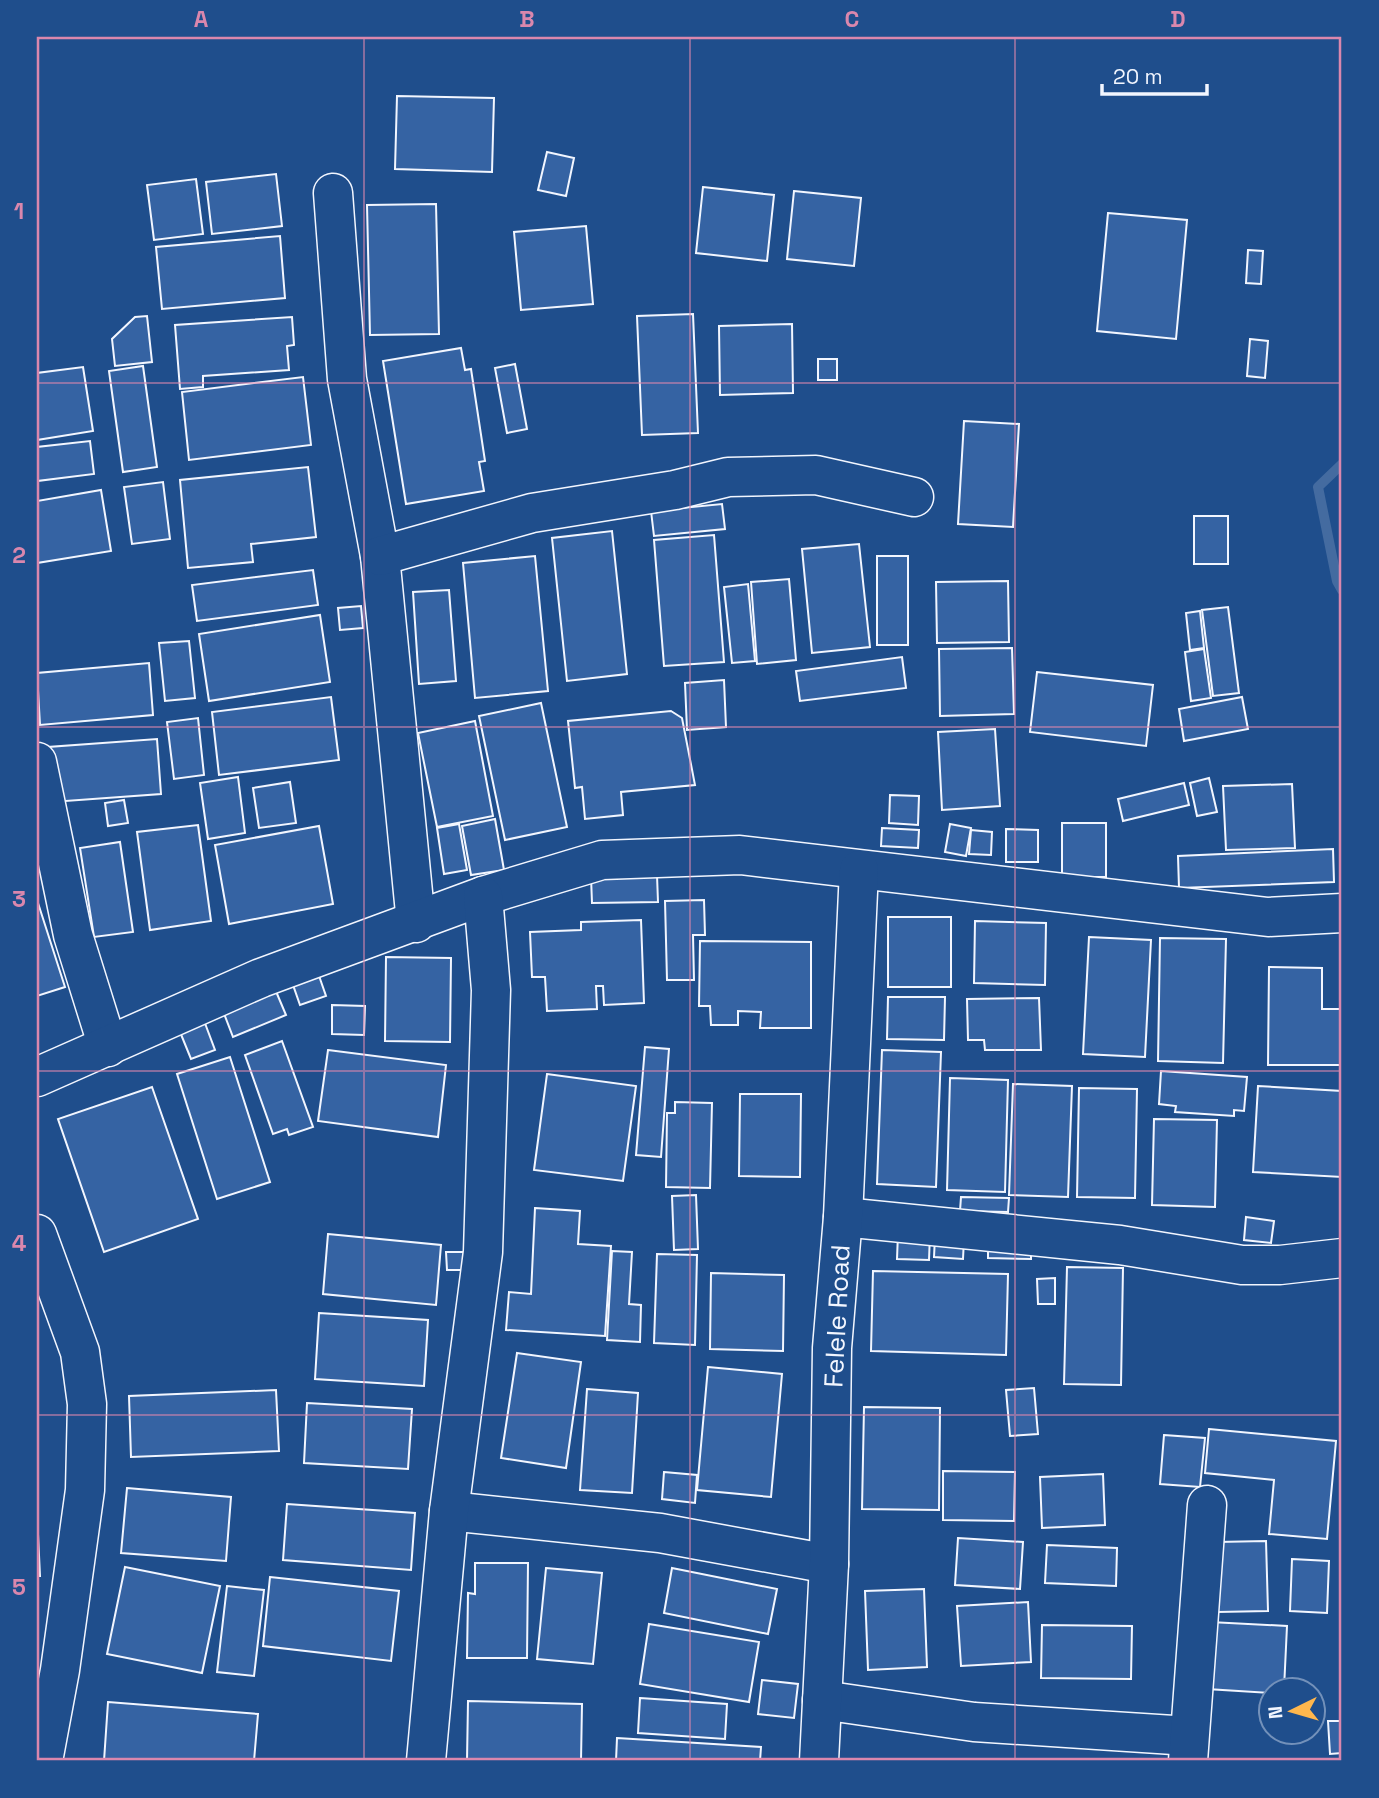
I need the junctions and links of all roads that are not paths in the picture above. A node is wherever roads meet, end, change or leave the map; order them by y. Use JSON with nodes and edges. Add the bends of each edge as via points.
{"nodes":[{"id":1,"x":333,"y":193,"type":"dead end"},
{"id":2,"x":914,"y":497,"type":"dead end"},
{"id":3,"x":380,"y":556,"type":"junction"},
{"id":4,"x":37,"y":762,"type":"edge"},
{"id":5,"x":859,"y":870,"type":"junction"},
{"id":6,"x":483,"y":896,"type":"junction"},
{"id":7,"x":1342,"y":914,"type":"edge"},
{"id":8,"x":416,"y":923,"type":"junction"},
{"id":9,"x":108,"y":1047,"type":"junction"},
{"id":10,"x":37,"y":1077,"type":"edge"},
{"id":11,"x":843,"y":1217,"type":"junction"},
{"id":12,"x":37,"y":1234,"type":"edge"},
{"id":13,"x":1342,"y":1258,"type":"edge"},
{"id":14,"x":1207,"y":1505,"type":"dead end"},
{"id":15,"x":449,"y":1511,"type":"junction"},
{"id":16,"x":829,"y":1564,"type":"junction"},
{"id":17,"x":822,"y":1700,"type":"junction"},
{"id":18,"x":1188,"y":1749,"type":"edge"},
{"id":19,"x":43,"y":1761,"type":"edge"},
{"id":20,"x":426,"y":1761,"type":"edge"},
{"id":21,"x":819,"y":1761,"type":"edge"}],
"edges":[{"from":1,"to":3,"type":"street","via":[[347,379]]},
{"from":2,"to":3,"type":"street","via":[[816,475],[728,477],[531,513]]},
{"from":3,"to":8,"type":"street"},
{"from":4,"to":9,"type":"street","via":[[73,935]]},
{"from":5,"to":6,"type":"street","via":[[740,855],[602,860]]},
{"from":5,"to":7,"type":"street","via":[[1268,917]]},
{"from":5,"to":11,"type":"street","name":"Felele Road"},
{"from":6,"to":8,"type":"street"},
{"from":6,"to":15,"type":"street","via":[[491,990],[483,1252]]},
{"from":8,"to":9,"type":"street","via":[[261,978]]},
{"from":9,"to":10,"type":"street"},
{"from":11,"to":13,"type":"street","via":[[1119,1245],[1242,1265]]},
{"from":11,"to":16,"type":"street","name":"Felele Road","via":[[832,1348]]},
{"from":12,"to":19,"type":"street","via":[[80,1352],[87,1404],[85,1490]]},
{"from":14,"to":18,"type":"street"},
{"from":15,"to":16,"type":"street","via":[[660,1533]]},
{"from":15,"to":20,"type":"street"},
{"from":16,"to":17,"type":"street","name":"Felele Road"},
{"from":17,"to":18,"type":"street"},
{"from":17,"to":21,"type":"street","name":"Felele Road"}]}
